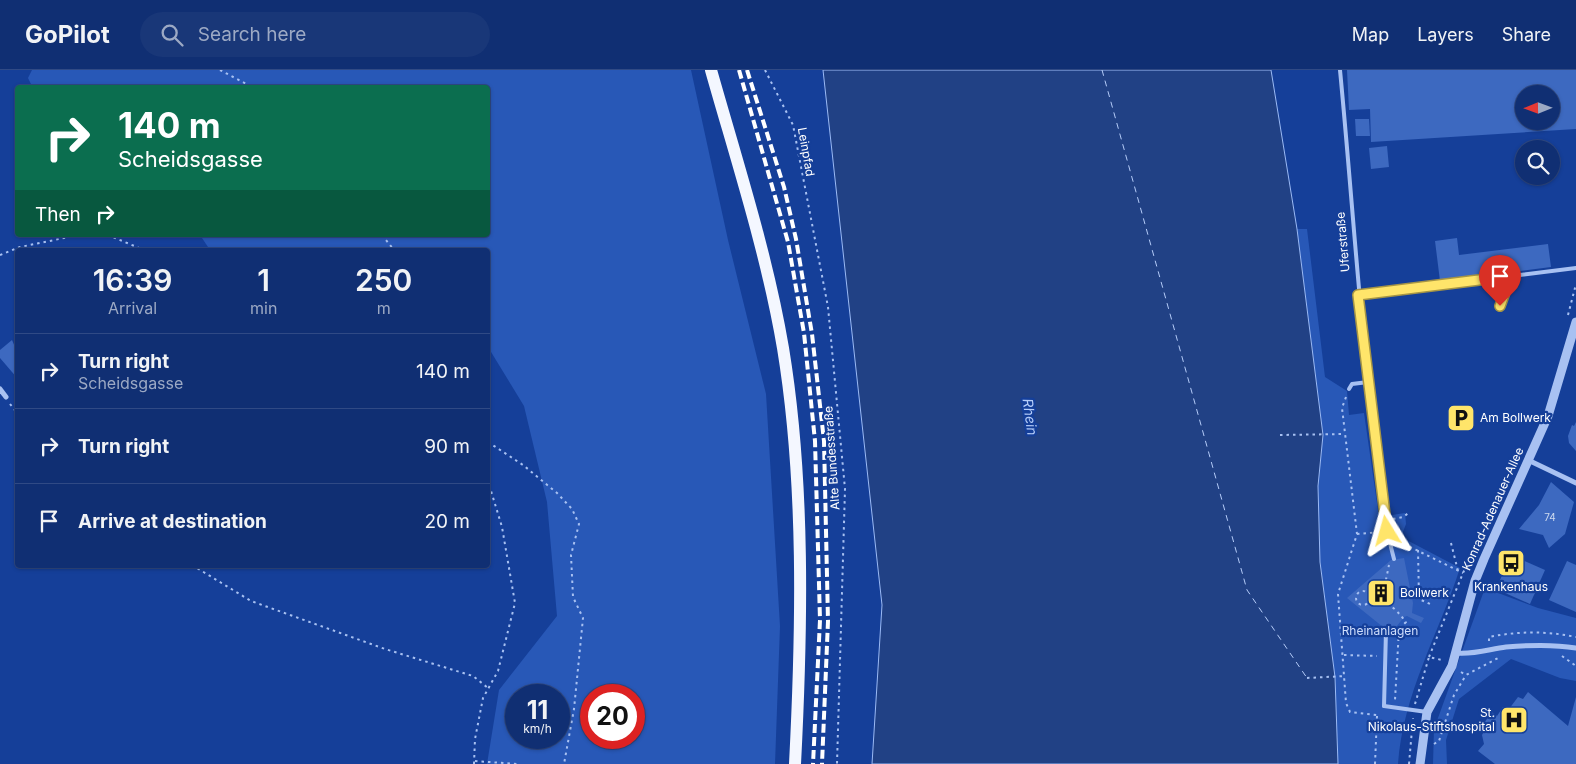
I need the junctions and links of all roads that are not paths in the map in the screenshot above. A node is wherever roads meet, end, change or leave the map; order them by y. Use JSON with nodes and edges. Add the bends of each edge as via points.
{"nodes":[{"id":1,"x":711,"y":70,"type":"edge"},
{"id":2,"x":1340,"y":70,"type":"edge"},
{"id":3,"x":1576,"y":268,"type":"edge"},
{"id":4,"x":1511,"y":276,"type":"junction"},
{"id":5,"x":1358,"y":295,"type":"junction"},
{"id":6,"x":1500,"y":306,"type":"dead end"},
{"id":7,"x":1576,"y":322,"type":"edge"},
{"id":8,"x":1368,"y":382,"type":"junction"},
{"id":9,"x":0,"y":389,"type":"edge"},
{"id":10,"x":1349,"y":389,"type":"road end"},
{"id":11,"x":6,"y":398,"type":"road end"},
{"id":12,"x":1528,"y":460,"type":"junction"},
{"id":13,"x":1576,"y":483,"type":"edge"},
{"id":14,"x":1394,"y":559,"type":"dead end"},
{"id":15,"x":1386,"y":631,"type":"dead end"},
{"id":16,"x":1576,"y":648,"type":"edge"},
{"id":17,"x":1456,"y":653,"type":"junction"},
{"id":18,"x":1427,"y":712,"type":"junction"},
{"id":19,"x":795,"y":764,"type":"edge"},
{"id":20,"x":1420,"y":764,"type":"edge"}],
"edges":[{"from":1,"to":19,"type":"main road","via":[[765,260],[788,381],[797,506]]},
{"from":2,"to":5,"type":"lane","name":"Uferstraße"},
{"from":3,"to":4,"type":"lane"},
{"from":4,"to":5,"type":"lane"},
{"from":4,"to":6,"type":"lane"},
{"from":5,"to":8,"type":"lane","name":"Uferstraße"},
{"from":7,"to":12,"type":"street","name":"Konrad-Adenauer-Allee","via":[[1548,416]]},
{"from":8,"to":10,"type":"lane","via":[[1352,384]]},
{"from":8,"to":14,"type":"lane","name":"Uferstraße","via":[[1388,538]]},
{"from":9,"to":11,"type":"street"},
{"from":12,"to":13,"type":"street"},
{"from":12,"to":17,"type":"street","name":"Konrad-Adenauer-Allee","via":[[1475,581]]},
{"from":15,"to":18,"type":"lane","via":[[1382,704]]},
{"from":16,"to":17,"type":"street","via":[[1552,644]]},
{"from":17,"to":18,"type":"street","name":"Konrad-Adenauer-Allee"},
{"from":18,"to":20,"type":"street","name":"Konrad-Adenauer-Allee"}]}
